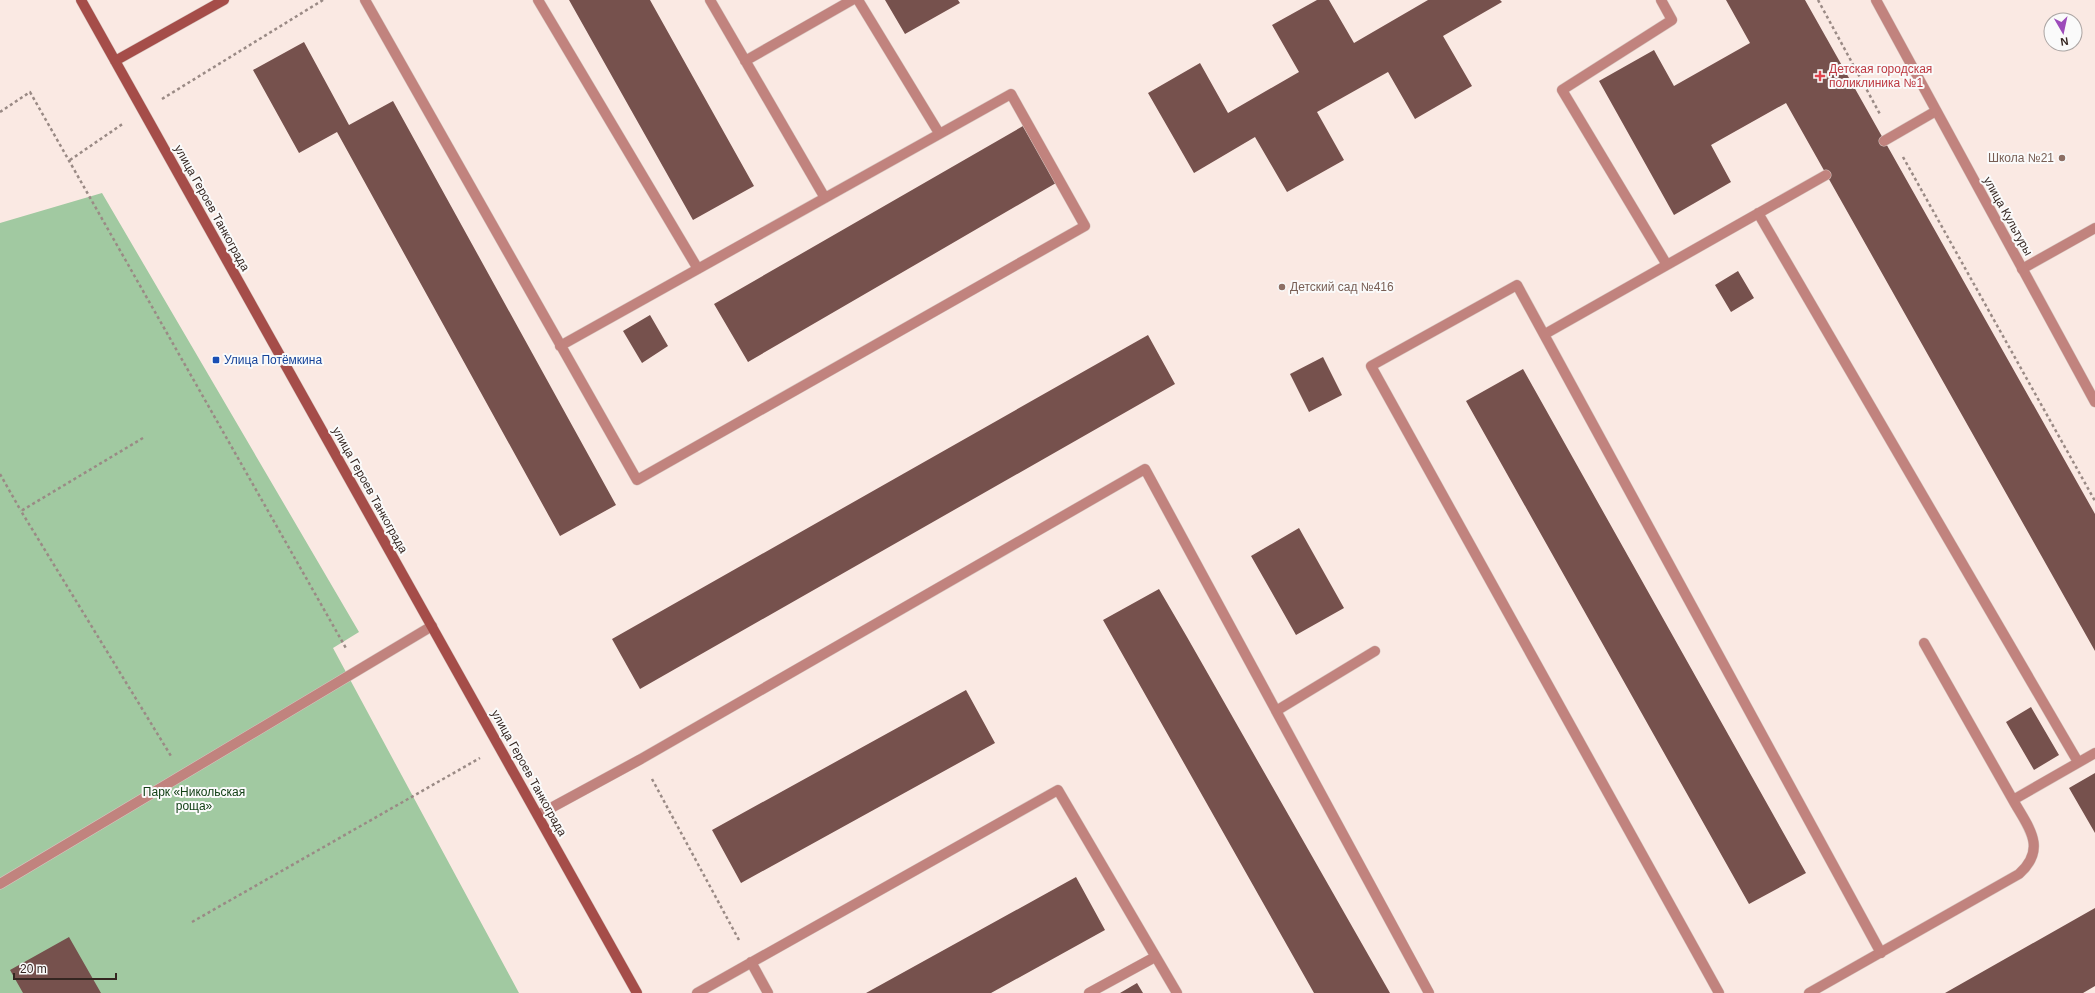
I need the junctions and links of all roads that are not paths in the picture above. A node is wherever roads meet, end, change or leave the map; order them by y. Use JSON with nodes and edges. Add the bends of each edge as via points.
{"nodes":[{"id":1,"x":81,"y":0,"type":"edge"},
{"id":2,"x":224,"y":0,"type":"edge"},
{"id":3,"x":364,"y":0,"type":"edge"},
{"id":4,"x":538,"y":0,"type":"edge"},
{"id":5,"x":710,"y":0,"type":"edge"},
{"id":6,"x":852,"y":0,"type":"edge"},
{"id":7,"x":858,"y":0,"type":"edge"},
{"id":8,"x":1661,"y":0,"type":"edge"},
{"id":9,"x":1876,"y":0,"type":"edge"},
{"id":10,"x":115,"y":61,"type":"junction"},
{"id":11,"x":745,"y":61,"type":"junction"},
{"id":12,"x":1936,"y":111,"type":"junction"},
{"id":13,"x":939,"y":133,"type":"junction"},
{"id":14,"x":1888,"y":139,"type":"road end"},
{"id":15,"x":1826,"y":174,"type":"dead end"},
{"id":16,"x":825,"y":198,"type":"junction"},
{"id":17,"x":1758,"y":213,"type":"junction"},
{"id":18,"x":2095,"y":228,"type":"edge"},
{"id":19,"x":1667,"y":265,"type":"junction"},
{"id":20,"x":698,"y":269,"type":"junction"},
{"id":21,"x":2022,"y":269,"type":"junction"},
{"id":22,"x":1545,"y":334,"type":"junction"},
{"id":23,"x":560,"y":346,"type":"junction"},
{"id":24,"x":2095,"y":402,"type":"edge"},
{"id":25,"x":432,"y":626,"type":"junction"},
{"id":26,"x":1924,"y":643,"type":"dead end"},
{"id":27,"x":1375,"y":651,"type":"dead end"},
{"id":28,"x":1276,"y":711,"type":"junction"},
{"id":29,"x":2095,"y":753,"type":"edge"},
{"id":30,"x":2078,"y":762,"type":"junction"},
{"id":31,"x":2013,"y":800,"type":"junction"},
{"id":32,"x":538,"y":815,"type":"junction"},
{"id":33,"x":0,"y":884,"type":"edge"},
{"id":34,"x":1881,"y":953,"type":"junction"},
{"id":35,"x":1155,"y":957,"type":"junction"},
{"id":36,"x":751,"y":962,"type":"junction"},
{"id":37,"x":637,"y":993,"type":"edge"},
{"id":38,"x":697,"y":993,"type":"edge"},
{"id":39,"x":768,"y":993,"type":"edge"},
{"id":40,"x":1089,"y":993,"type":"edge"},
{"id":41,"x":1176,"y":993,"type":"edge"},
{"id":42,"x":1429,"y":993,"type":"edge"},
{"id":43,"x":1719,"y":993,"type":"edge"},
{"id":44,"x":1809,"y":993,"type":"edge"}],
"edges":[{"from":1,"to":10,"type":"main road","name":"улица Героев Танкограда"},
{"from":2,"to":10,"type":"main road"},
{"from":3,"to":23,"type":"street"},
{"from":4,"to":20,"type":"street"},
{"from":5,"to":11,"type":"street"},
{"from":6,"to":11,"type":"street"},
{"from":7,"to":13,"type":"street"},
{"from":8,"to":19,"type":"street","via":[[1672,20],[1562,90]]},
{"from":9,"to":12,"type":"street","name":"улица Культуры"},
{"from":10,"to":25,"type":"main road","name":"улица Героев Танкограда"},
{"from":11,"to":16,"type":"street"},
{"from":12,"to":14,"type":"street"},
{"from":12,"to":21,"type":"street","name":"улица Культуры"},
{"from":13,"to":16,"type":"street"},
{"from":13,"to":23,"type":"street","via":[[1011,94],[1085,226],[637,480]]},
{"from":15,"to":17,"type":"street"},
{"from":16,"to":20,"type":"street"},
{"from":17,"to":19,"type":"street"},
{"from":17,"to":30,"type":"street"},
{"from":18,"to":21,"type":"street"},
{"from":19,"to":22,"type":"street"},
{"from":20,"to":23,"type":"street"},
{"from":21,"to":24,"type":"street","name":"улица Культуры"},
{"from":22,"to":34,"type":"street"},
{"from":22,"to":43,"type":"street","via":[[1517,285],[1372,366]]},
{"from":25,"to":32,"type":"main road","name":"улица Героев Танкограда"},
{"from":25,"to":33,"type":"street"},
{"from":26,"to":31,"type":"street"},
{"from":27,"to":28,"type":"street"},
{"from":28,"to":32,"type":"street","via":[[1145,469],[641,759]]},
{"from":28,"to":42,"type":"street"},
{"from":29,"to":30,"type":"street"},
{"from":30,"to":31,"type":"street"},
{"from":31,"to":34,"type":"street","via":[[2033,836],[2033,854],[2026,868]]},
{"from":32,"to":37,"type":"main road","name":"улица Героев Танкограда"},
{"from":34,"to":44,"type":"street"},
{"from":35,"to":36,"type":"street","via":[[1058,790]]},
{"from":35,"to":40,"type":"street"},
{"from":35,"to":41,"type":"street"},
{"from":36,"to":38,"type":"street"},
{"from":36,"to":39,"type":"street"}]}
